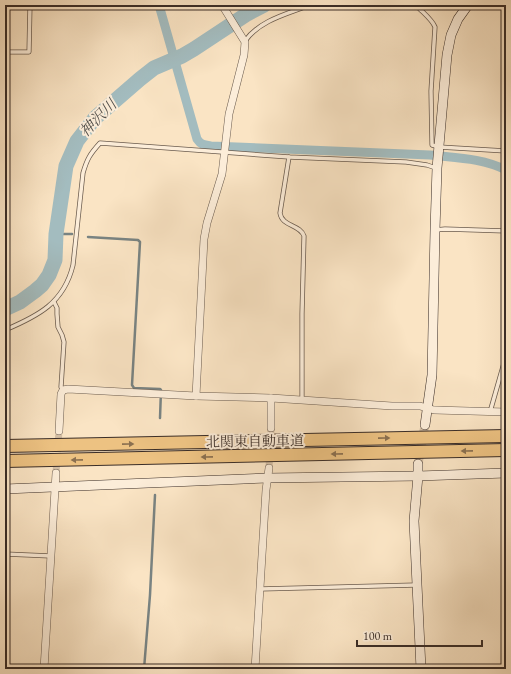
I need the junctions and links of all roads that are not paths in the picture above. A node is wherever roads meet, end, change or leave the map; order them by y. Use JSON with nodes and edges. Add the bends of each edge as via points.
{"nodes":[{"id":1,"x":30,"y":5,"type":"edge"},
{"id":2,"x":222,"y":5,"type":"edge"},
{"id":3,"x":310,"y":5,"type":"edge"},
{"id":4,"x":416,"y":5,"type":"edge"},
{"id":5,"x":468,"y":5,"type":"edge"},
{"id":6,"x":243,"y":38,"type":"junction"},
{"id":7,"x":5,"y":52,"type":"edge"},
{"id":8,"x":225,"y":148,"type":"junction"},
{"id":9,"x":438,"y":149,"type":"junction"},
{"id":10,"x":506,"y":150,"type":"edge"},
{"id":11,"x":289,"y":157,"type":"junction"},
{"id":12,"x":437,"y":165,"type":"junction"},
{"id":13,"x":435,"y":230,"type":"junction"},
{"id":14,"x":506,"y":231,"type":"edge"},
{"id":15,"x":54,"y":302,"type":"junction"},
{"id":16,"x":5,"y":330,"type":"edge"},
{"id":17,"x":506,"y":356,"type":"edge"},
{"id":18,"x":63,"y":390,"type":"junction"},
{"id":19,"x":196,"y":396,"type":"junction"},
{"id":20,"x":271,"y":398,"type":"junction"},
{"id":21,"x":302,"y":400,"type":"junction"},
{"id":22,"x":427,"y":408,"type":"junction"},
{"id":23,"x":490,"y":412,"type":"junction"},
{"id":24,"x":506,"y":412,"type":"edge"},
{"id":25,"x":425,"y":426,"type":"tunnel mouth"},
{"id":26,"x":271,"y":428,"type":"tunnel mouth"},
{"id":27,"x":59,"y":431,"type":"tunnel mouth"},
{"id":28,"x":506,"y":436,"type":"edge"},
{"id":29,"x":5,"y":446,"type":"edge"},
{"id":30,"x":506,"y":450,"type":"edge"},
{"id":31,"x":5,"y":461,"type":"edge"},
{"id":32,"x":418,"y":464,"type":"tunnel mouth"},
{"id":33,"x":269,"y":468,"type":"tunnel mouth"},
{"id":34,"x":56,"y":473,"type":"tunnel mouth"},
{"id":35,"x":506,"y":473,"type":"edge"},
{"id":36,"x":418,"y":476,"type":"junction"},
{"id":37,"x":267,"y":478,"type":"junction"},
{"id":38,"x":55,"y":487,"type":"junction"},
{"id":39,"x":5,"y":489,"type":"edge"},
{"id":40,"x":5,"y":554,"type":"edge"},
{"id":41,"x":51,"y":556,"type":"junction"},
{"id":42,"x":416,"y":585,"type":"junction"},
{"id":43,"x":260,"y":589,"type":"junction"},
{"id":44,"x":44,"y":669,"type":"edge"},
{"id":45,"x":255,"y":669,"type":"edge"},
{"id":46,"x":421,"y":669,"type":"edge"}],
"edges":[{"from":1,"to":7,"type":"lane","via":[[29,52]]},
{"from":2,"to":6,"type":"street"},
{"from":3,"to":6,"type":"lane","via":[[264,24]]},
{"from":4,"to":9,"type":"lane","via":[[435,27],[431,91],[432,145]]},
{"from":5,"to":9,"type":"street","via":[[451,35]]},
{"from":6,"to":8,"type":"street","via":[[244,55],[231,105]]},
{"from":8,"to":11,"type":"lane"},
{"from":8,"to":15,"type":"lane","via":[[100,143],[86,162],[71,271]]},
{"from":8,"to":19,"type":"street","via":[[222,174],[204,239]]},
{"from":9,"to":10,"type":"lane"},
{"from":9,"to":12,"type":"street"},
{"from":11,"to":12,"type":"lane"},
{"from":11,"to":21,"type":"lane","via":[[280,216],[301,230],[304,236]]},
{"from":12,"to":13,"type":"street"},
{"from":13,"to":14,"type":"lane"},
{"from":13,"to":22,"type":"street","via":[[432,375]]},
{"from":15,"to":16,"type":"lane","via":[[30,319]]},
{"from":15,"to":18,"type":"lane","via":[[57,308],[58,327],[64,342],[61,387]]},
{"from":17,"to":23,"type":"lane"},
{"from":18,"to":19,"type":"street"},
{"from":18,"to":27,"type":"street"},
{"from":19,"to":20,"type":"street"},
{"from":20,"to":21,"type":"street"},
{"from":20,"to":26,"type":"street"},
{"from":21,"to":22,"type":"street"},
{"from":22,"to":23,"type":"street"},
{"from":22,"to":25,"type":"street"},
{"from":23,"to":24,"type":"street"},
{"from":29,"to":28,"type":"highway","name":"北関東自動車道","one_way":true},
{"from":30,"to":31,"type":"highway","name":"北関東自動車道","one_way":true},
{"from":32,"to":36,"type":"street"},
{"from":33,"to":37,"type":"street"},
{"from":34,"to":38,"type":"street"},
{"from":35,"to":36,"type":"street"},
{"from":36,"to":37,"type":"street"},
{"from":36,"to":42,"type":"street","via":[[414,521]]},
{"from":37,"to":38,"type":"street"},
{"from":37,"to":43,"type":"street"},
{"from":38,"to":39,"type":"street"},
{"from":38,"to":41,"type":"street"},
{"from":40,"to":41,"type":"lane"},
{"from":41,"to":44,"type":"street"},
{"from":42,"to":43,"type":"lane"},
{"from":42,"to":46,"type":"street"},
{"from":43,"to":45,"type":"street"}]}
